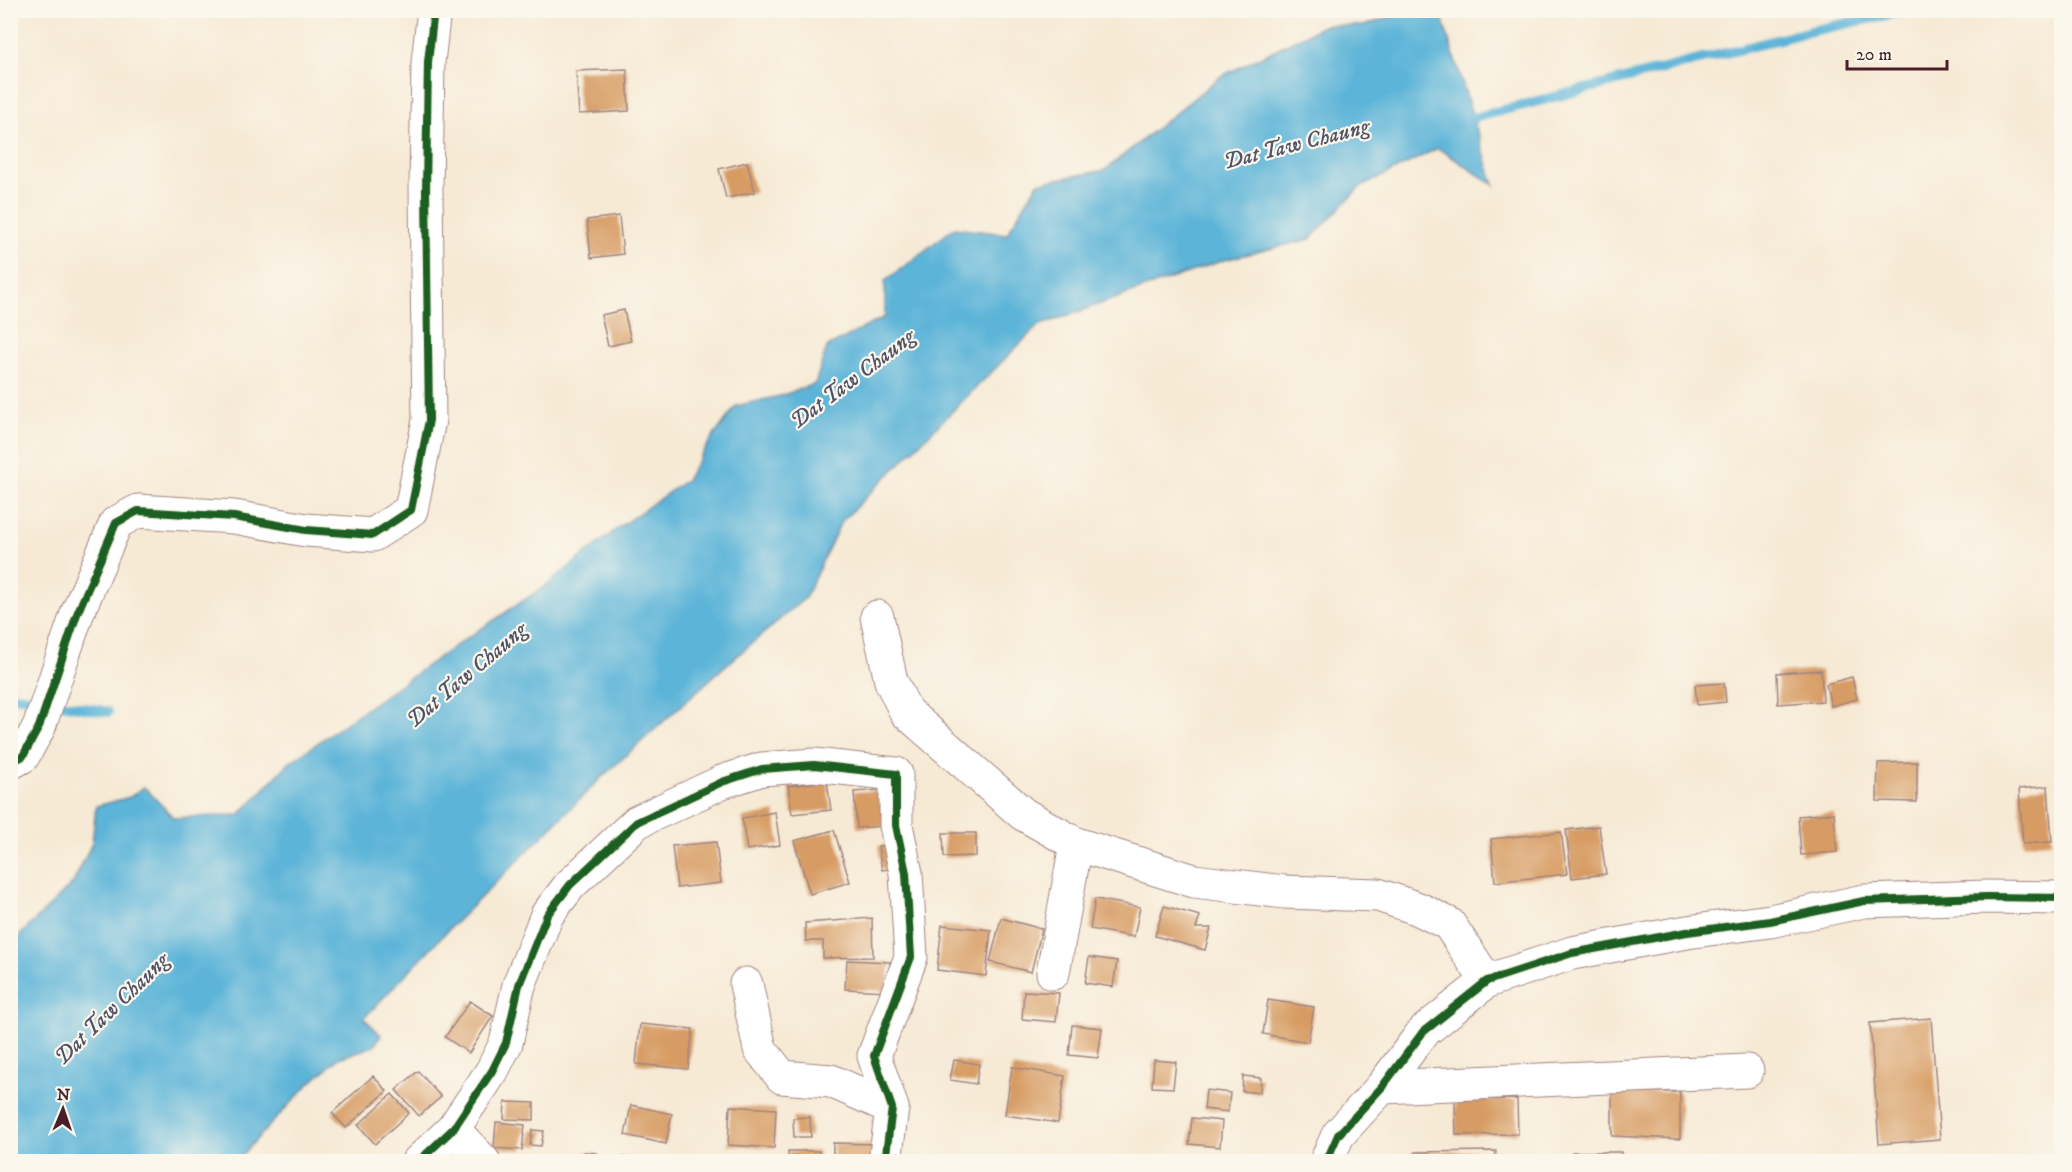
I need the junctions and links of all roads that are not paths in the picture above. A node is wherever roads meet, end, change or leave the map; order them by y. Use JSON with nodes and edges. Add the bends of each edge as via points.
{"nodes":[{"id":1,"x":434,"y":10,"type":"edge"},
{"id":2,"x":877,"y":617,"type":"dead end"},
{"id":3,"x":10,"y":763,"type":"edge"},
{"id":4,"x":1076,"y":844,"type":"junction"},
{"id":5,"x":2061,"y":898,"type":"edge"},
{"id":6,"x":1053,"y":973,"type":"dead end"},
{"id":7,"x":1487,"y":981,"type":"junction"},
{"id":8,"x":746,"y":984,"type":"dead end"},
{"id":9,"x":1747,"y":1071,"type":"dead end"},
{"id":10,"x":1382,"y":1087,"type":"junction"},
{"id":11,"x":892,"y":1108,"type":"junction"},
{"id":12,"x":453,"y":1129,"type":"junction"},
{"id":13,"x":418,"y":1161,"type":"edge"},
{"id":14,"x":484,"y":1161,"type":"edge"},
{"id":15,"x":885,"y":1161,"type":"edge"},
{"id":16,"x":1326,"y":1161,"type":"edge"}],
"edges":[{"from":1,"to":3,"type":"street","via":[[428,62],[426,190],[429,420],[411,510],[374,535],[306,530],[234,517],[138,511],[116,523],[77,614],[39,727],[23,756]]},
{"from":2,"to":4,"type":"street","via":[[891,681],[906,712],[1023,814]]},
{"from":4,"to":6,"type":"street"},
{"from":4,"to":7,"type":"street","via":[[1194,881],[1284,892],[1378,895],[1449,924]]},
{"from":5,"to":7,"type":"street","via":[[1864,901],[1770,921],[1572,953]]},
{"from":7,"to":10,"type":"street","via":[[1424,1032]]},
{"from":8,"to":11,"type":"street","via":[[760,1049],[782,1077],[831,1081]]},
{"from":9,"to":10,"type":"street"},
{"from":10,"to":16,"type":"street","via":[[1338,1135]]},
{"from":11,"to":12,"type":"street","via":[[874,1056],[911,957],[906,873],[896,825],[896,774],[814,765],[762,769],[722,782],[637,822],[570,885],[548,915],[519,985],[506,1043]]},
{"from":11,"to":15,"type":"street"},
{"from":12,"to":13,"type":"street"},
{"from":12,"to":14,"type":"street"}]}
